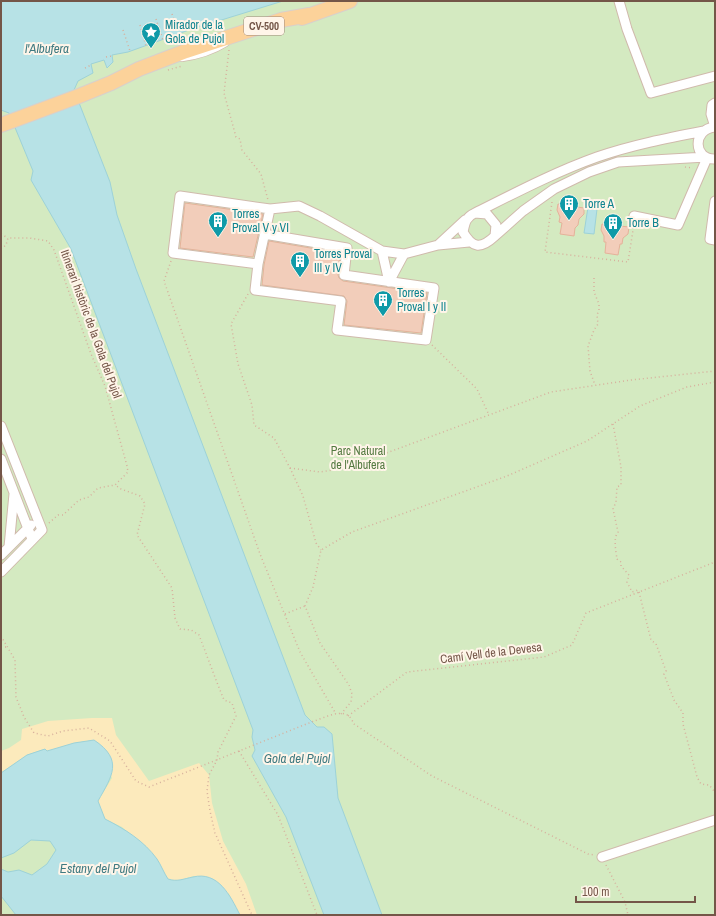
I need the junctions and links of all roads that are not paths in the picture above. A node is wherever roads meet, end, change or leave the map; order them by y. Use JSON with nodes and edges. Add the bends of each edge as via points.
{"nodes":[{"id":1,"x":350,"y":1,"type":"edge"},
{"id":2,"x":619,"y":1,"type":"edge"},
{"id":3,"x":715,"y":76,"type":"edge"},
{"id":4,"x":715,"y":104,"type":"edge"},
{"id":5,"x":4,"y":124,"type":"edge"},
{"id":6,"x":715,"y":127,"type":"edge"},
{"id":7,"x":704,"y":131,"type":"junction"},
{"id":8,"x":709,"y":158,"type":"edge"},
{"id":9,"x":715,"y":201,"type":"edge"},
{"id":10,"x":270,"y":209,"type":"junction"},
{"id":11,"x":475,"y":212,"type":"junction"},
{"id":12,"x":465,"y":220,"type":"junction"},
{"id":13,"x":634,"y":220,"type":"road end"},
{"id":14,"x":264,"y":234,"type":"junction"},
{"id":15,"x":495,"y":236,"type":"junction"},
{"id":16,"x":715,"y":240,"type":"edge"},
{"id":17,"x":469,"y":242,"type":"junction"},
{"id":18,"x":438,"y":245,"type":"junction"},
{"id":19,"x":382,"y":251,"type":"junction"},
{"id":20,"x":404,"y":254,"type":"junction"},
{"id":21,"x":258,"y":264,"type":"junction"},
{"id":22,"x":389,"y":282,"type":"junction"},
{"id":23,"x":1,"y":426,"type":"edge"},
{"id":24,"x":1,"y":459,"type":"edge"},
{"id":25,"x":14,"y":493,"type":"junction"},
{"id":26,"x":37,"y":518,"type":"junction"},
{"id":27,"x":28,"y":528,"type":"junction"},
{"id":28,"x":32,"y":539,"type":"junction"},
{"id":29,"x":9,"y":547,"type":"junction"},
{"id":30,"x":1,"y":555,"type":"edge"},
{"id":31,"x":1,"y":572,"type":"edge"},
{"id":32,"x":715,"y":820,"type":"edge"},
{"id":33,"x":602,"y":857,"type":"road end"}],
"edges":[{"from":1,"to":5,"type":"main road","number":"CV-500","via":[[294,22],[225,42],[189,56],[184,55],[174,64],[111,83]]},
{"from":2,"to":3,"type":"street","via":[[650,93]]},
{"from":4,"to":6,"type":"street","via":[[712,105],[710,114]]},
{"from":6,"to":7,"type":"street"},
{"from":7,"to":8,"type":"street","via":[[700,135],[698,145],[699,150]]},
{"from":7,"to":11,"type":"street","via":[[654,140],[598,157]]},
{"from":8,"to":13,"type":"street","via":[[678,225]]},
{"from":8,"to":15,"type":"street","via":[[618,162],[589,172],[554,188]]},
{"from":9,"to":16,"type":"street","via":[[710,239]]},
{"from":10,"to":14,"type":"street"},
{"from":10,"to":19,"type":"street","via":[[299,206]]},
{"from":10,"to":21,"type":"street","via":[[180,196],[173,253]]},
{"from":11,"to":12,"type":"street"},
{"from":11,"to":15,"type":"street","via":[[487,214],[496,225]]},
{"from":12,"to":17,"type":"street","via":[[463,232]]},
{"from":12,"to":18,"type":"street"},
{"from":14,"to":21,"type":"street"},
{"from":14,"to":22,"type":"street","via":[[347,248],[344,275]]},
{"from":15,"to":17,"type":"street","via":[[486,244],[478,246]]},
{"from":17,"to":18,"type":"street"},
{"from":18,"to":20,"type":"street"},
{"from":19,"to":20,"type":"street"},
{"from":19,"to":22,"type":"street"},
{"from":20,"to":22,"type":"street"},
{"from":21,"to":22,"type":"street","via":[[255,290],[341,301],[337,330],[426,340],[434,288]]},
{"from":23,"to":26,"type":"street"},
{"from":24,"to":25,"type":"street"},
{"from":25,"to":27,"type":"street"},
{"from":25,"to":29,"type":"street"},
{"from":26,"to":27,"type":"street"},
{"from":26,"to":28,"type":"street","via":[[42,530]]},
{"from":27,"to":28,"type":"street"},
{"from":27,"to":29,"type":"street"},
{"from":28,"to":31,"type":"street"},
{"from":29,"to":30,"type":"street"},
{"from":32,"to":33,"type":"street"}]}
